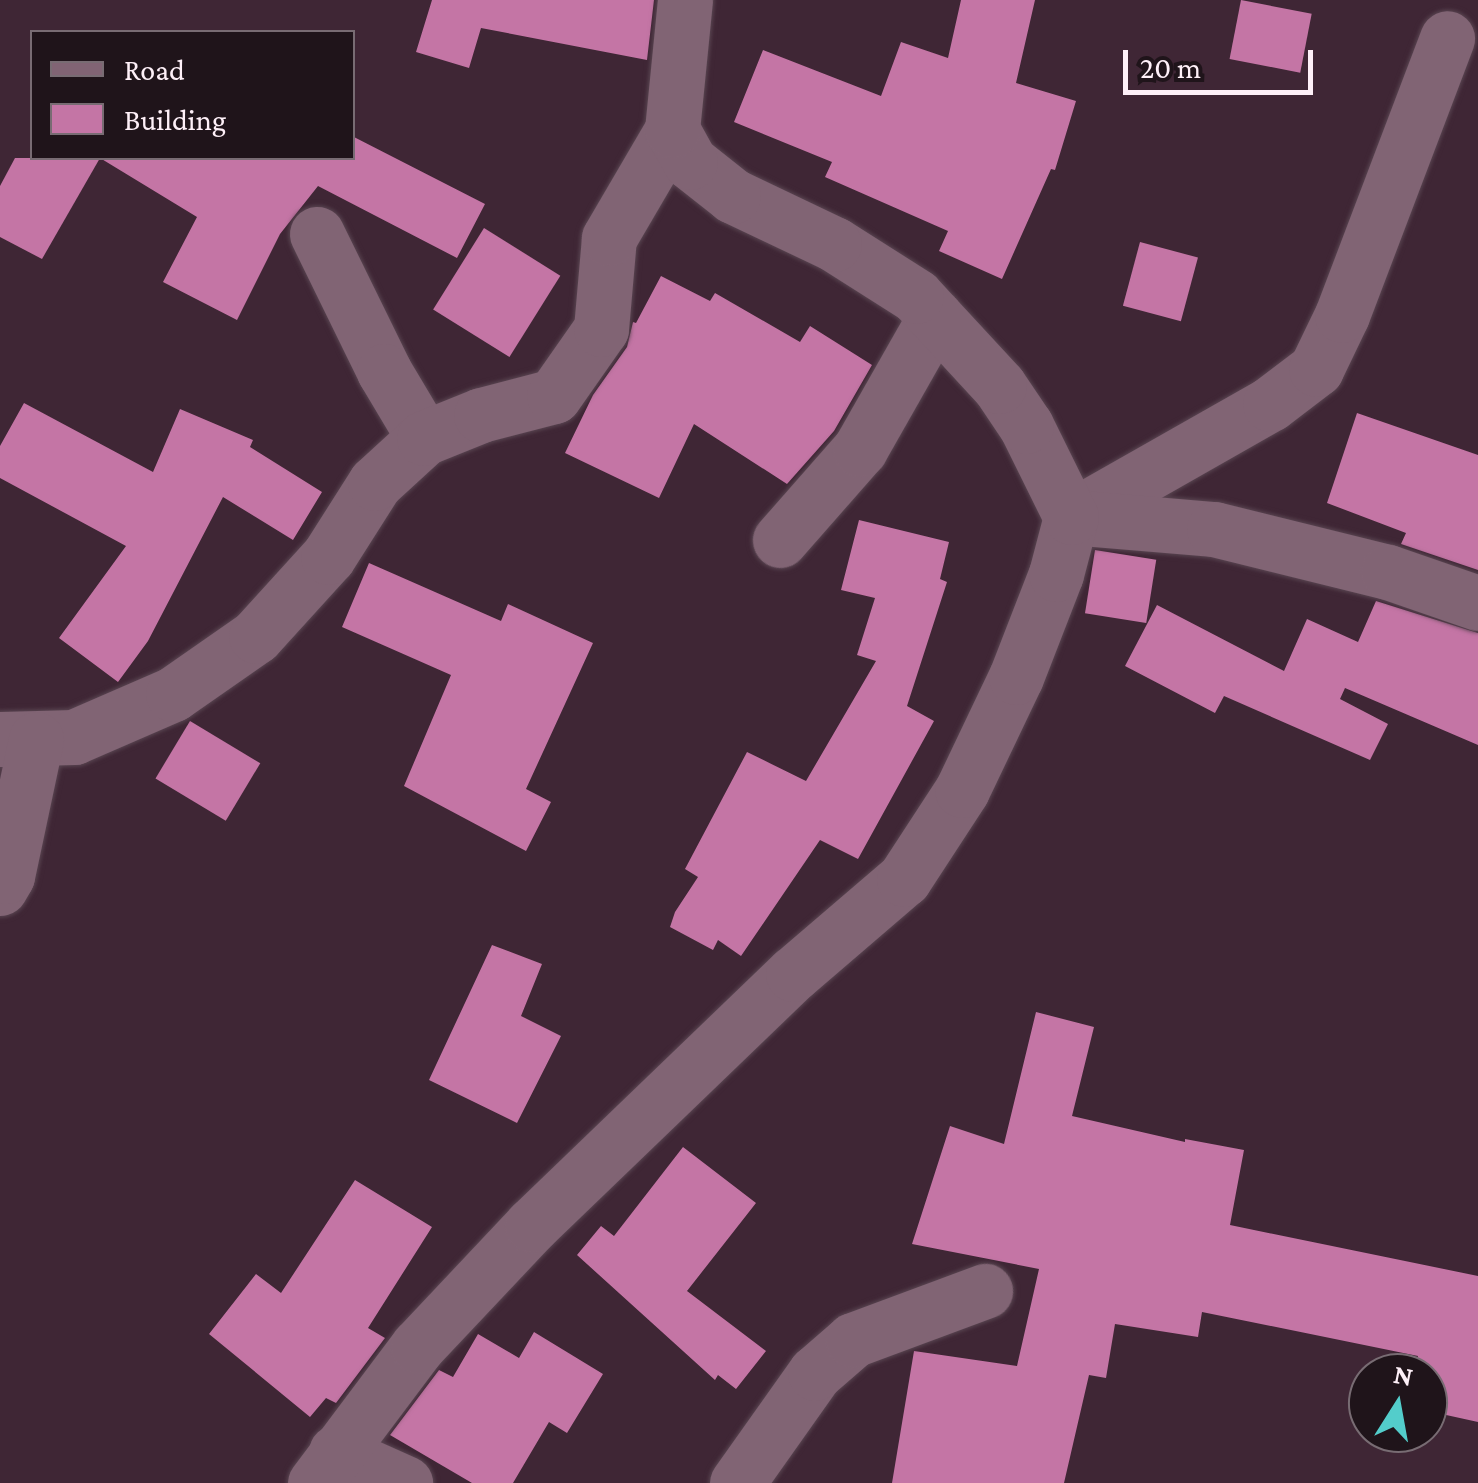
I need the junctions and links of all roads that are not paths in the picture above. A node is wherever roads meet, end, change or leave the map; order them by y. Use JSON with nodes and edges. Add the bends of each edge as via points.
{"nodes":[{"id":1,"x":685,"y":0,"type":"edge"},
{"id":2,"x":1447,"y":38,"type":"dead end"},
{"id":3,"x":672,"y":130,"type":"junction"},
{"id":4,"x":318,"y":234,"type":"dead end"},
{"id":5,"x":935,"y":316,"type":"junction"},
{"id":6,"x":424,"y":438,"type":"junction"},
{"id":7,"x":1071,"y":516,"type":"junction"},
{"id":8,"x":780,"y":540,"type":"dead end"},
{"id":9,"x":1478,"y":603,"type":"edge"},
{"id":10,"x":18,"y":739,"type":"edge"},
{"id":11,"x":0,"y":888,"type":"edge"},
{"id":12,"x":985,"y":1291,"type":"dead end"},
{"id":13,"x":326,"y":1468,"type":"edge"},
{"id":14,"x":405,"y":1483,"type":"edge"},
{"id":15,"x":737,"y":1483,"type":"edge"}],
"edges":[{"from":1,"to":3,"type":"street"},
{"from":2,"to":7,"type":"street","via":[[1316,369],[1270,404]]},
{"from":3,"to":5,"type":"street","via":[[690,162],[733,196],[834,244],[916,296]]},
{"from":3,"to":6,"type":"street","via":[[610,238],[601,329],[554,396]]},
{"from":4,"to":6,"type":"street"},
{"from":5,"to":7,"type":"street","via":[[999,386]]},
{"from":5,"to":8,"type":"street","via":[[860,448]]},
{"from":6,"to":10,"type":"street","via":[[375,483],[328,557],[256,636],[173,694],[74,737]]},
{"from":7,"to":9,"type":"street","via":[[1214,529],[1388,572]]},
{"from":7,"to":13,"type":"street","via":[[1016,677],[962,790],[904,879],[794,974],[532,1225],[418,1346]]},
{"from":10,"to":11,"type":"street"},
{"from":12,"to":15,"type":"street","via":[[853,1340],[815,1373]]},
{"from":13,"to":14,"type":"street"}]}
